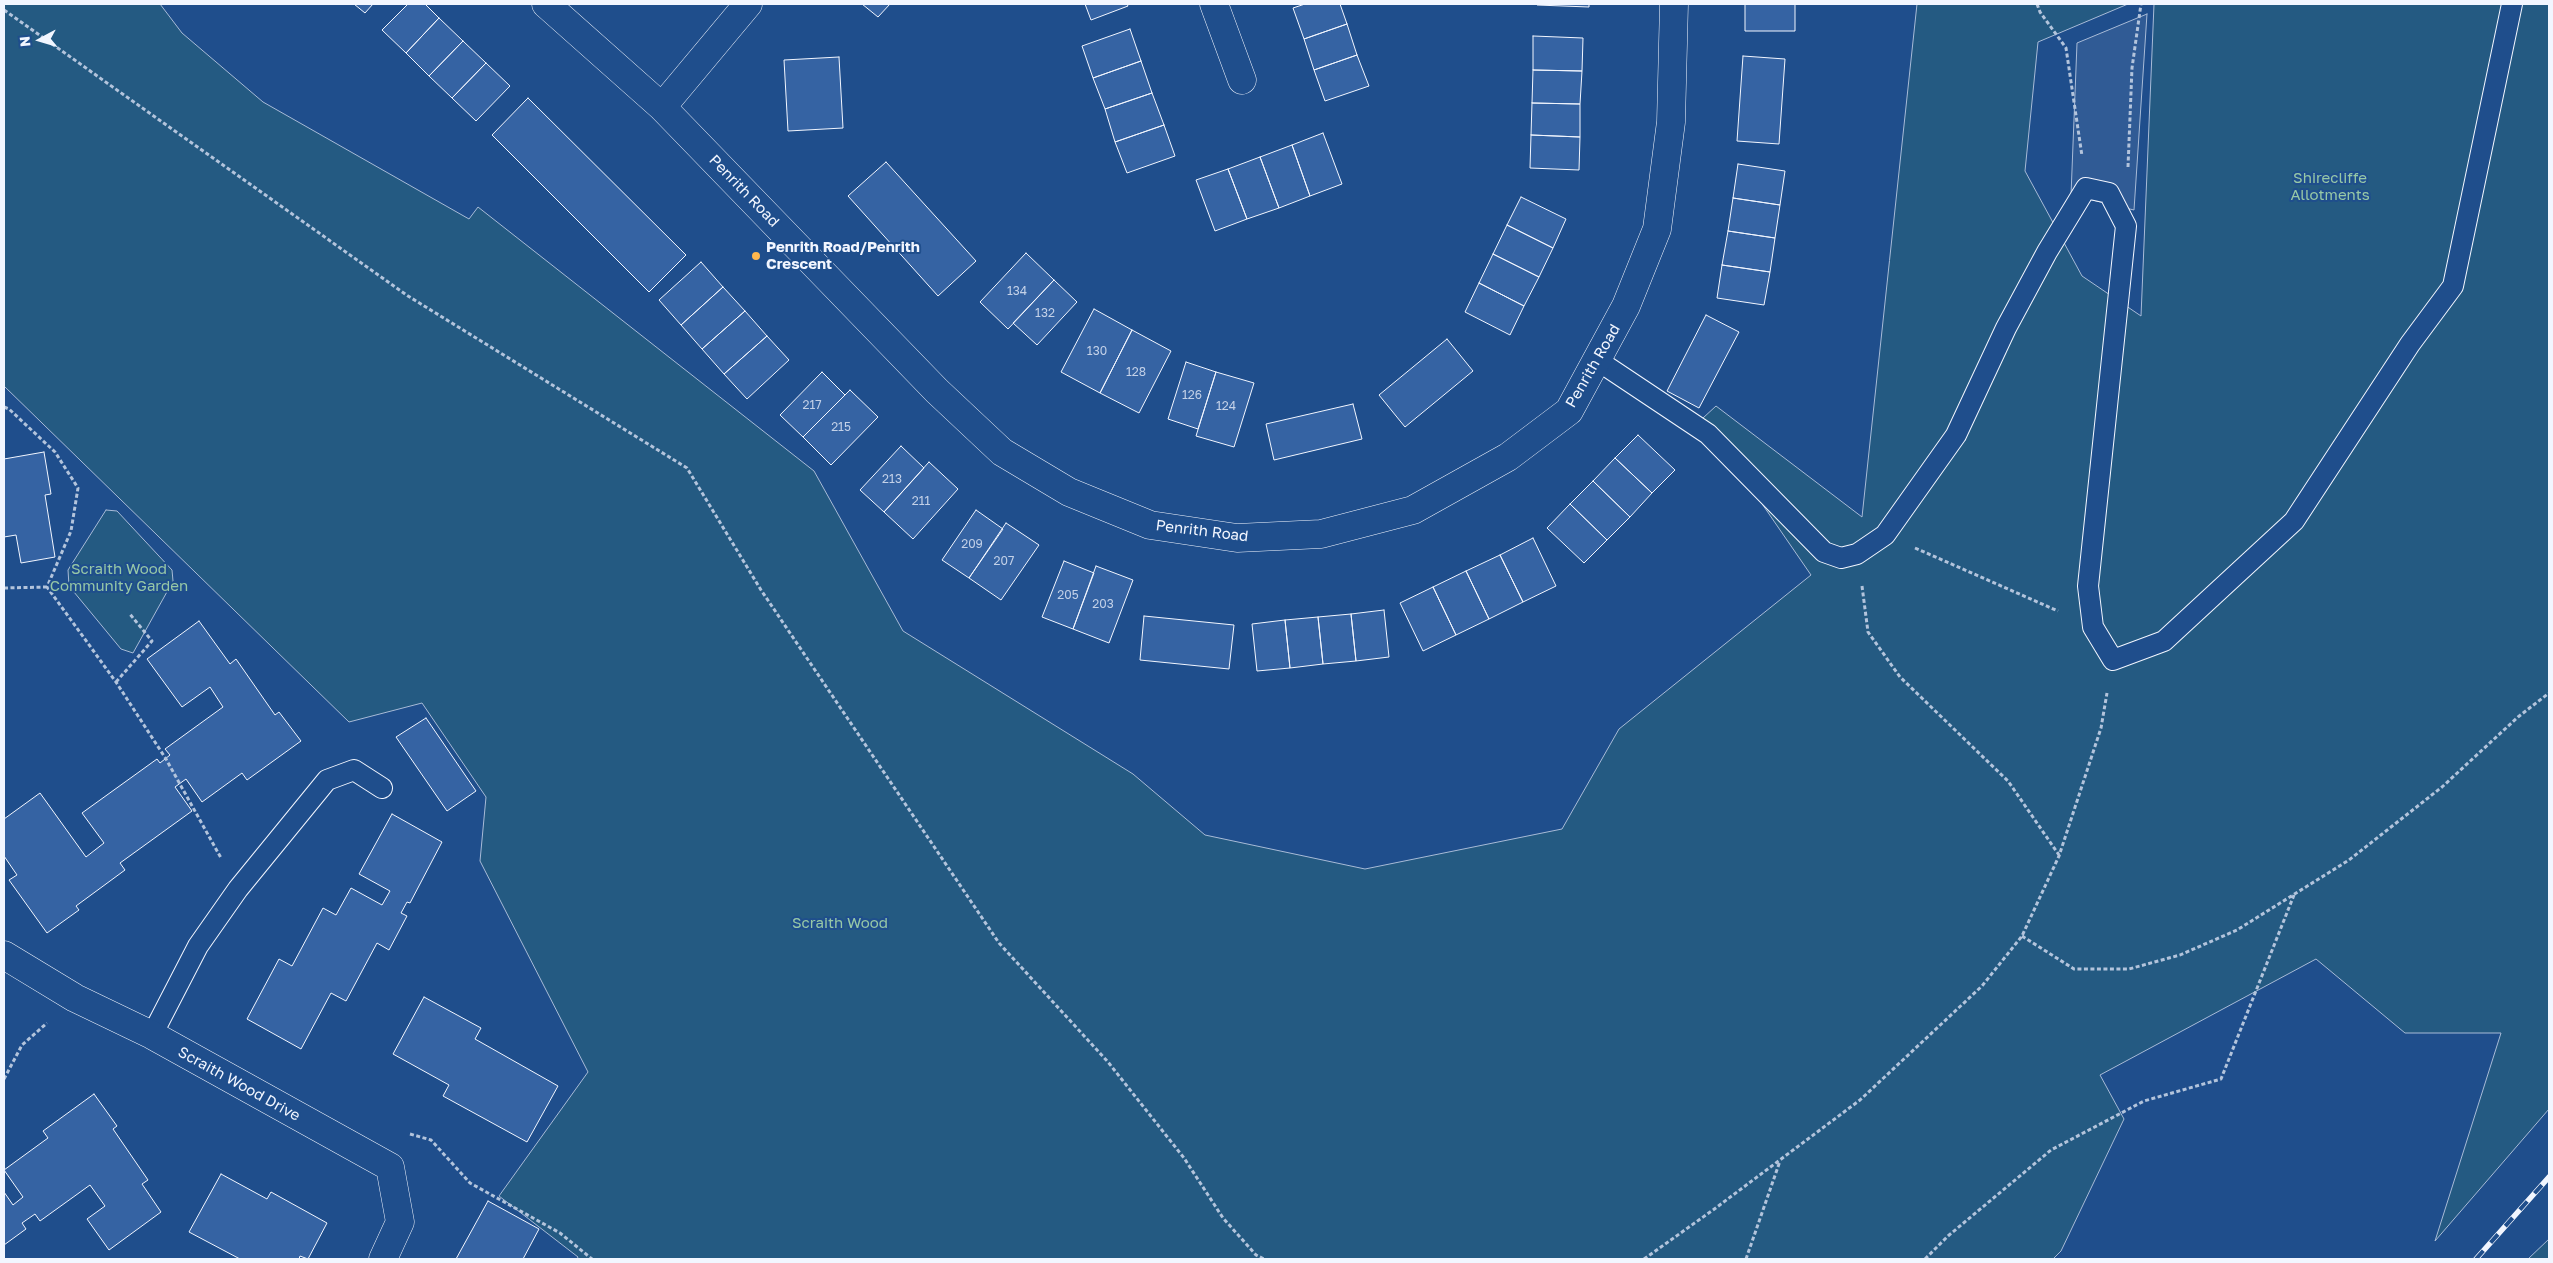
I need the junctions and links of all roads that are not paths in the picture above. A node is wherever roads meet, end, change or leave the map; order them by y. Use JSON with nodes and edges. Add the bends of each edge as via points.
{"nodes":[{"id":1,"x":546,"y":4,"type":"edge"},
{"id":2,"x":748,"y":4,"type":"edge"},
{"id":3,"x":1214,"y":4,"type":"edge"},
{"id":4,"x":1674,"y":4,"type":"edge"},
{"id":5,"x":2512,"y":4,"type":"edge"},
{"id":6,"x":1242,"y":80,"type":"dead end"},
{"id":7,"x":662,"y":106,"type":"junction"},
{"id":8,"x":1597,"y":360,"type":"junction"},
{"id":9,"x":382,"y":788,"type":"dead end"},
{"id":10,"x":4,"y":955,"type":"edge"},
{"id":11,"x":152,"y":1035,"type":"junction"},
{"id":12,"x":383,"y":1259,"type":"edge"}],
"edges":[{"from":1,"to":7,"type":"street","name":"Penrith Road"},
{"from":2,"to":7,"type":"street"},
{"from":3,"to":6,"type":"street"},
{"from":4,"to":8,"type":"street","name":"Penrith Road","via":[[1671,122],[1657,228],[1626,306]]},
{"from":5,"to":8,"type":"lane","via":[[2454,286],[2410,344],[2294,520],[2164,640],[2113,660],[2093,627],[2088,586],[2126,226],[2109,193],[2086,188],[2006,328],[1956,435],[1886,535],[1857,554],[1841,558],[1824,552],[1708,434]]},
{"from":7,"to":8,"type":"street","name":"Penrith Road","via":[[937,391],[1002,452],[1069,492],[1150,525],[1237,538],[1321,534],[1413,510],[1508,456],[1568,411]]},
{"from":9,"to":11,"type":"lane","via":[[354,770],[327,780],[238,889],[198,946]]},
{"from":10,"to":11,"type":"street","name":"Scraith Wood Drive","via":[[75,998]]},
{"from":11,"to":12,"type":"street","name":"Scraith Wood Drive","via":[[390,1167],[400,1222]]}]}
